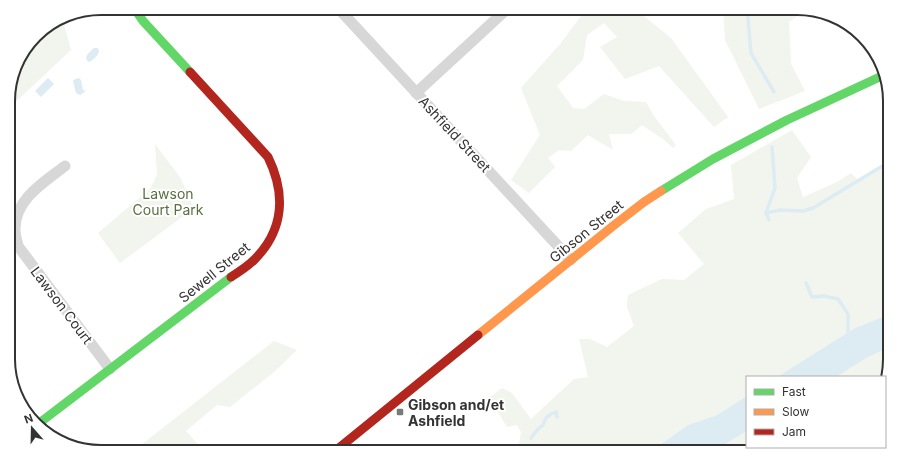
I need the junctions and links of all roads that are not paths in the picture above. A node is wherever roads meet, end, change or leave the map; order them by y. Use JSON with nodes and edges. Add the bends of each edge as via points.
{"nodes":[{"id":1,"x":138,"y":15,"type":"edge"},
{"id":2,"x":344,"y":15,"type":"edge"},
{"id":3,"x":500,"y":15,"type":"edge"},
{"id":4,"x":879,"y":77,"type":"edge"},
{"id":5,"x":416,"y":93,"type":"junction"},
{"id":6,"x":65,"y":166,"type":"dead end"},
{"id":7,"x":15,"y":224,"type":"edge"},
{"id":8,"x":15,"y":236,"type":"edge"},
{"id":9,"x":572,"y":260,"type":"junction"},
{"id":10,"x":110,"y":369,"type":"junction"},
{"id":11,"x":52,"y":413,"type":"edge"},
{"id":12,"x":343,"y":445,"type":"edge"}],
"edges":[{"from":1,"to":10,"type":"main road","name":"Sewell Street","via":[[268,157],[276,175],[280,195],[279,214],[274,232],[253,261]]},
{"from":2,"to":5,"type":"street","name":"Ashfield Street"},
{"from":3,"to":5,"type":"street"},
{"from":4,"to":9,"type":"main road","name":"Gibson Street","via":[[787,120],[713,159],[644,202]]},
{"from":5,"to":9,"type":"street","name":"Ashfield Street"},
{"from":6,"to":7,"type":"street","name":"Lawson Court","via":[[32,192],[16,217]]},
{"from":8,"to":10,"type":"street","name":"Lawson Court","via":[[18,246]]},
{"from":9,"to":12,"type":"main road","name":"Gibson Street"},
{"from":10,"to":11,"type":"main road","name":"Sewell Street"}]}
